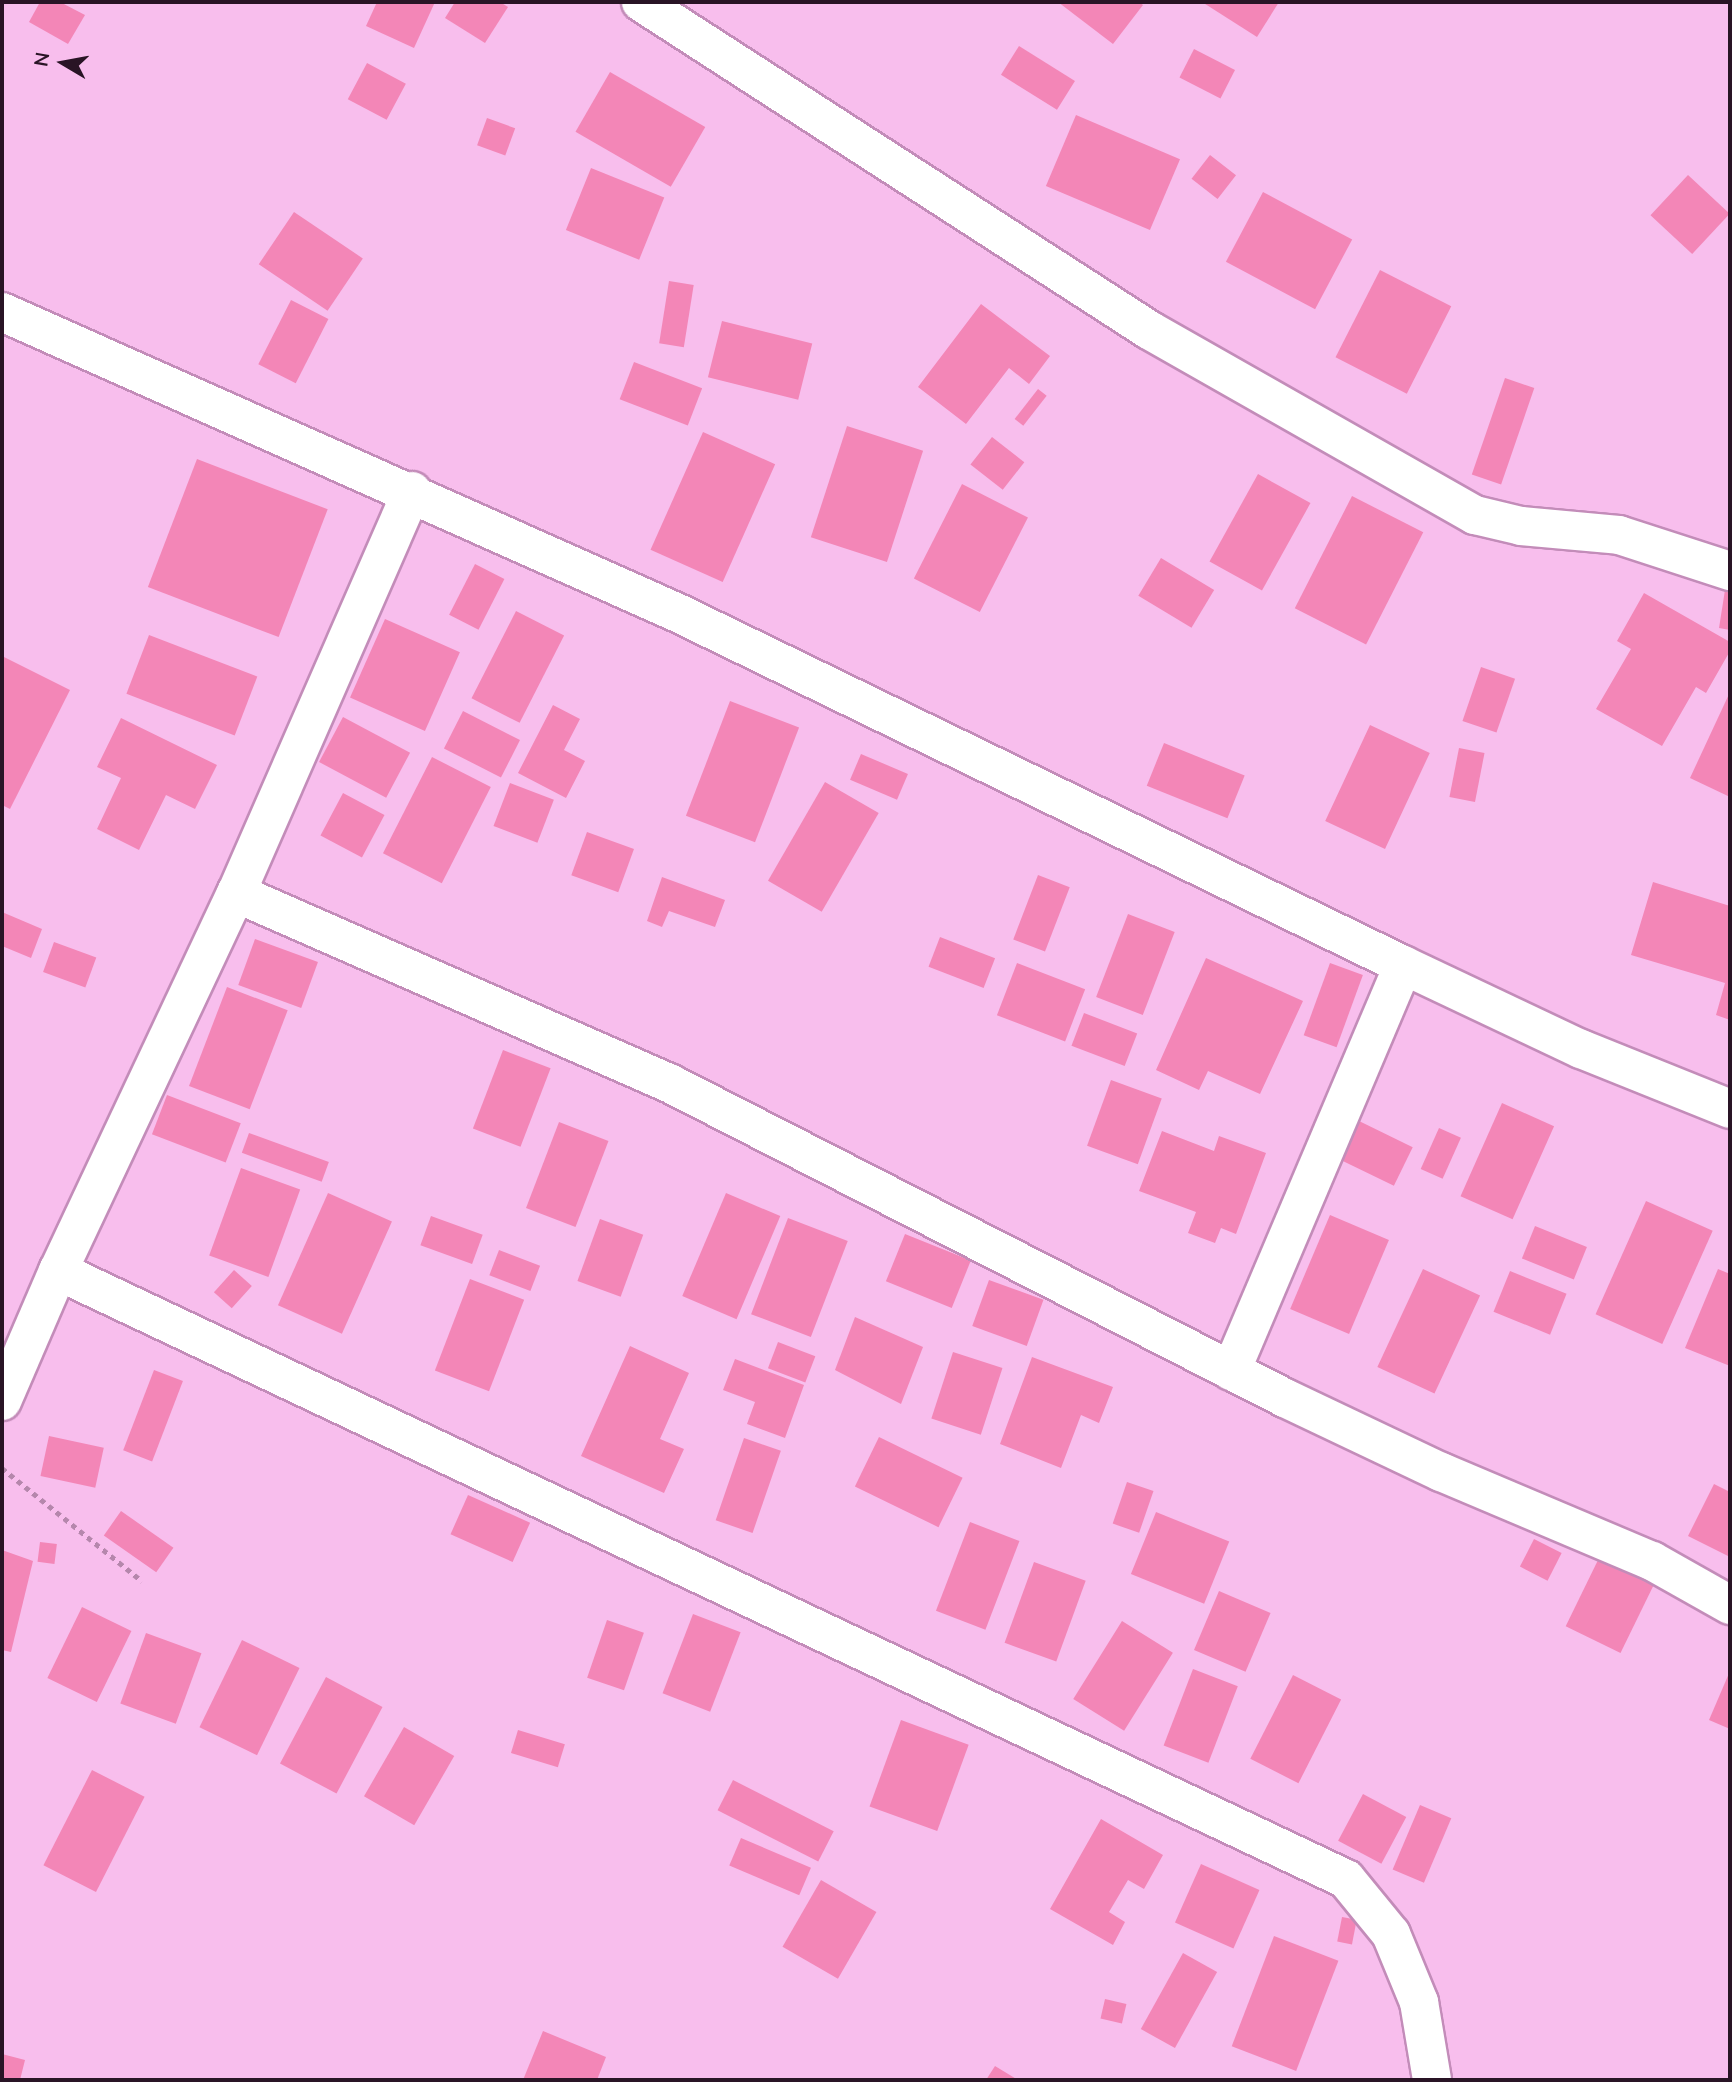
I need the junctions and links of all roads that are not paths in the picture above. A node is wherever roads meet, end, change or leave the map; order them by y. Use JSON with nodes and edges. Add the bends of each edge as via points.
{"nodes":[{"id":1,"x":642,"y":2,"type":"edge"},
{"id":2,"x":2,"y":312,"type":"edge"},
{"id":3,"x":412,"y":491,"type":"junction"},
{"id":4,"x":1730,"y":571,"type":"edge"},
{"id":5,"x":236,"y":893,"type":"junction"},
{"id":6,"x":1403,"y":965,"type":"junction"},
{"id":7,"x":1730,"y":1109,"type":"edge"},
{"id":8,"x":58,"y":1271,"type":"junction"},
{"id":9,"x":1231,"y":1371,"type":"junction"},
{"id":10,"x":2,"y":1401,"type":"edge"},
{"id":11,"x":1730,"y":1605,"type":"edge"},
{"id":12,"x":1432,"y":2080,"type":"edge"}],
"edges":[{"from":1,"to":4,"type":"street","via":[[1149,330],[1475,515],[1521,526],[1619,535]]},
{"from":2,"to":3,"type":"street"},
{"from":3,"to":5,"type":"street"},
{"from":3,"to":6,"type":"street","via":[[678,613]]},
{"from":5,"to":8,"type":"street"},
{"from":5,"to":9,"type":"street","via":[[671,1084]]},
{"from":6,"to":7,"type":"street","via":[[1581,1049]]},
{"from":6,"to":9,"type":"street"},
{"from":8,"to":10,"type":"street"},
{"from":8,"to":12,"type":"street","via":[[1346,1879],[1391,1934],[1419,2002]]},
{"from":9,"to":11,"type":"street","via":[[1441,1472],[1652,1561]]}]}
